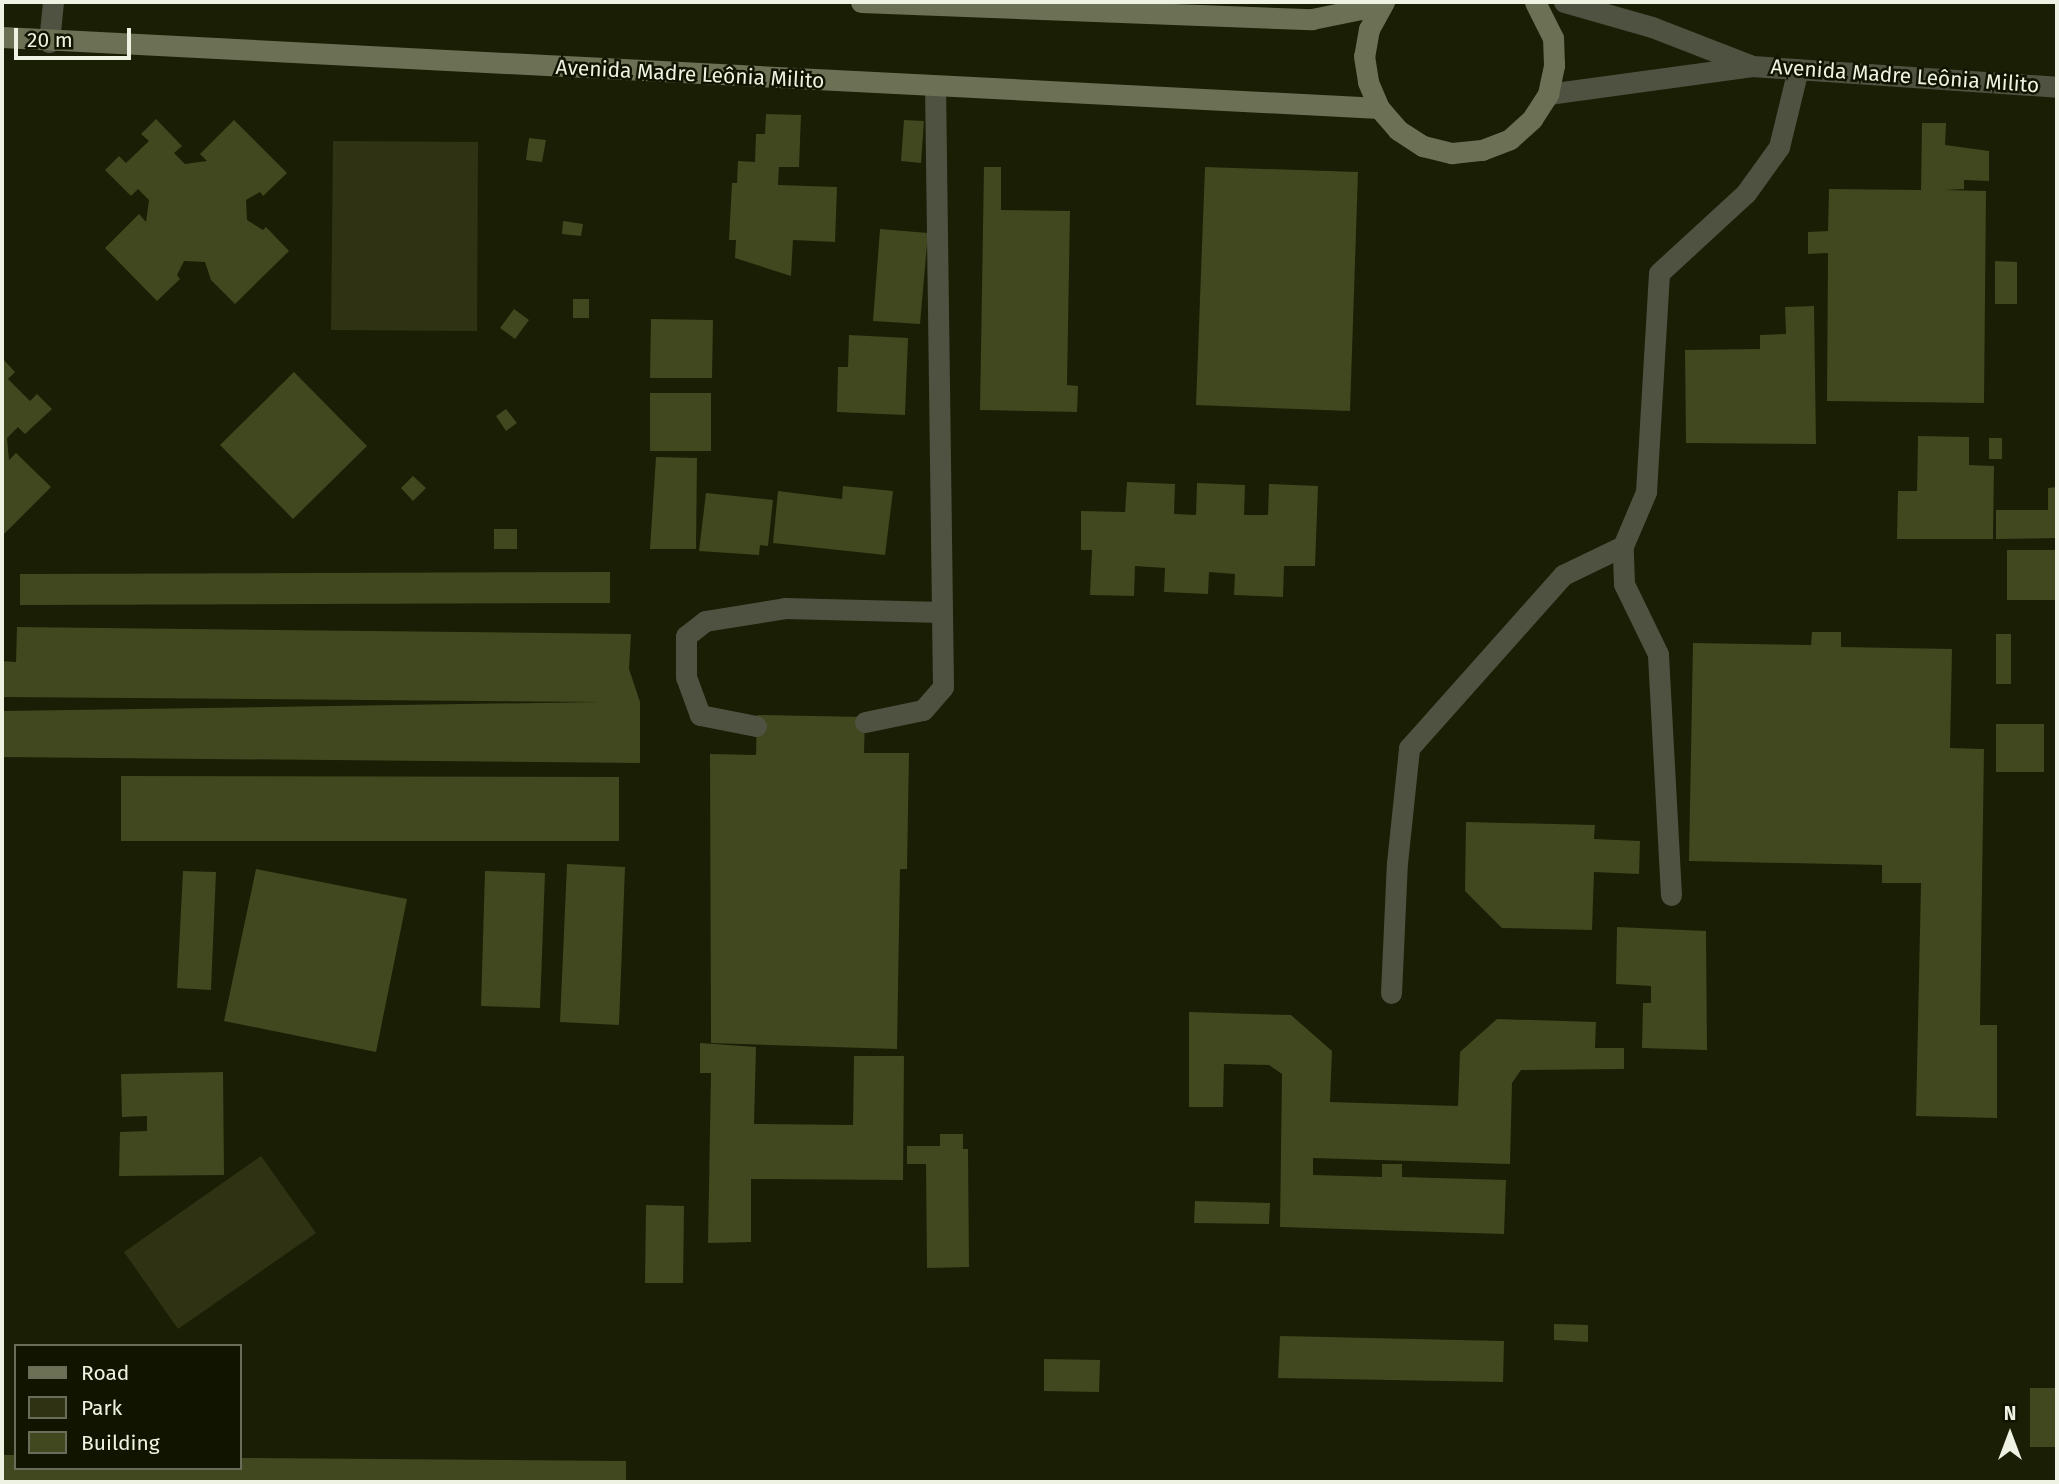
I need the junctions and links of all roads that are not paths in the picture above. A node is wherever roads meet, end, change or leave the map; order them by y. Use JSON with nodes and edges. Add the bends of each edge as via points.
{"nodes":[{"id":1,"x":53,"y":2,"type":"edge"},
{"id":2,"x":861,"y":2,"type":"edge"},
{"id":3,"x":1535,"y":2,"type":"edge"},
{"id":4,"x":1564,"y":2,"type":"edge"},
{"id":5,"x":1382,"y":3,"type":"edge"},
{"id":6,"x":2,"y":37,"type":"edge"},
{"id":7,"x":49,"y":42,"type":"junction"},
{"id":8,"x":1752,"y":66,"type":"junction"},
{"id":9,"x":1798,"y":69,"type":"junction"},
{"id":10,"x":935,"y":86,"type":"junction"},
{"id":11,"x":2057,"y":87,"type":"edge"},
{"id":12,"x":1548,"y":94,"type":"junction"},
{"id":13,"x":1379,"y":108,"type":"junction"},
{"id":14,"x":1623,"y":546,"type":"junction"},
{"id":15,"x":942,"y":612,"type":"junction"},
{"id":16,"x":865,"y":722,"type":"dead end"},
{"id":17,"x":756,"y":726,"type":"dead end"},
{"id":18,"x":1671,"y":895,"type":"dead end"},
{"id":19,"x":1391,"y":993,"type":"dead end"}],
"edges":[{"from":1,"to":7,"type":"street"},
{"from":2,"to":5,"type":"main road","via":[[1312,19]]},
{"from":3,"to":12,"type":"main road","via":[[1553,38]]},
{"from":4,"to":8,"type":"street","name":"Avenida Madre Leônia Milito","via":[[1652,27]]},
{"from":5,"to":13,"type":"main road","via":[[1369,29],[1364,56]]},
{"from":6,"to":7,"type":"main road","name":"Avenida Madre Leônia Milito"},
{"from":7,"to":10,"type":"main road","name":"Avenida Madre Leônia Milito"},
{"from":8,"to":9,"type":"street","name":"Avenida Madre Leônia Milito"},
{"from":8,"to":12,"type":"street","name":"Avenida Madre Leônia Milito"},
{"from":9,"to":11,"type":"street","name":"Avenida Madre Leônia Milito"},
{"from":9,"to":14,"type":"street","via":[[1779,146],[1746,193],[1659,273],[1646,492]]},
{"from":10,"to":13,"type":"main road","name":"Avenida Madre Leônia Milito"},
{"from":10,"to":15,"type":"street"},
{"from":12,"to":13,"type":"main road","via":[[1532,119],[1510,139],[1452,153],[1423,146],[1398,130]]},
{"from":14,"to":18,"type":"street","via":[[1624,584],[1658,654]]},
{"from":14,"to":19,"type":"street","via":[[1563,575],[1409,748],[1397,863]]},
{"from":15,"to":16,"type":"street","via":[[943,687],[923,710]]},
{"from":15,"to":17,"type":"street","via":[[785,608],[705,621],[686,636],[686,677],[700,715]]}]}
